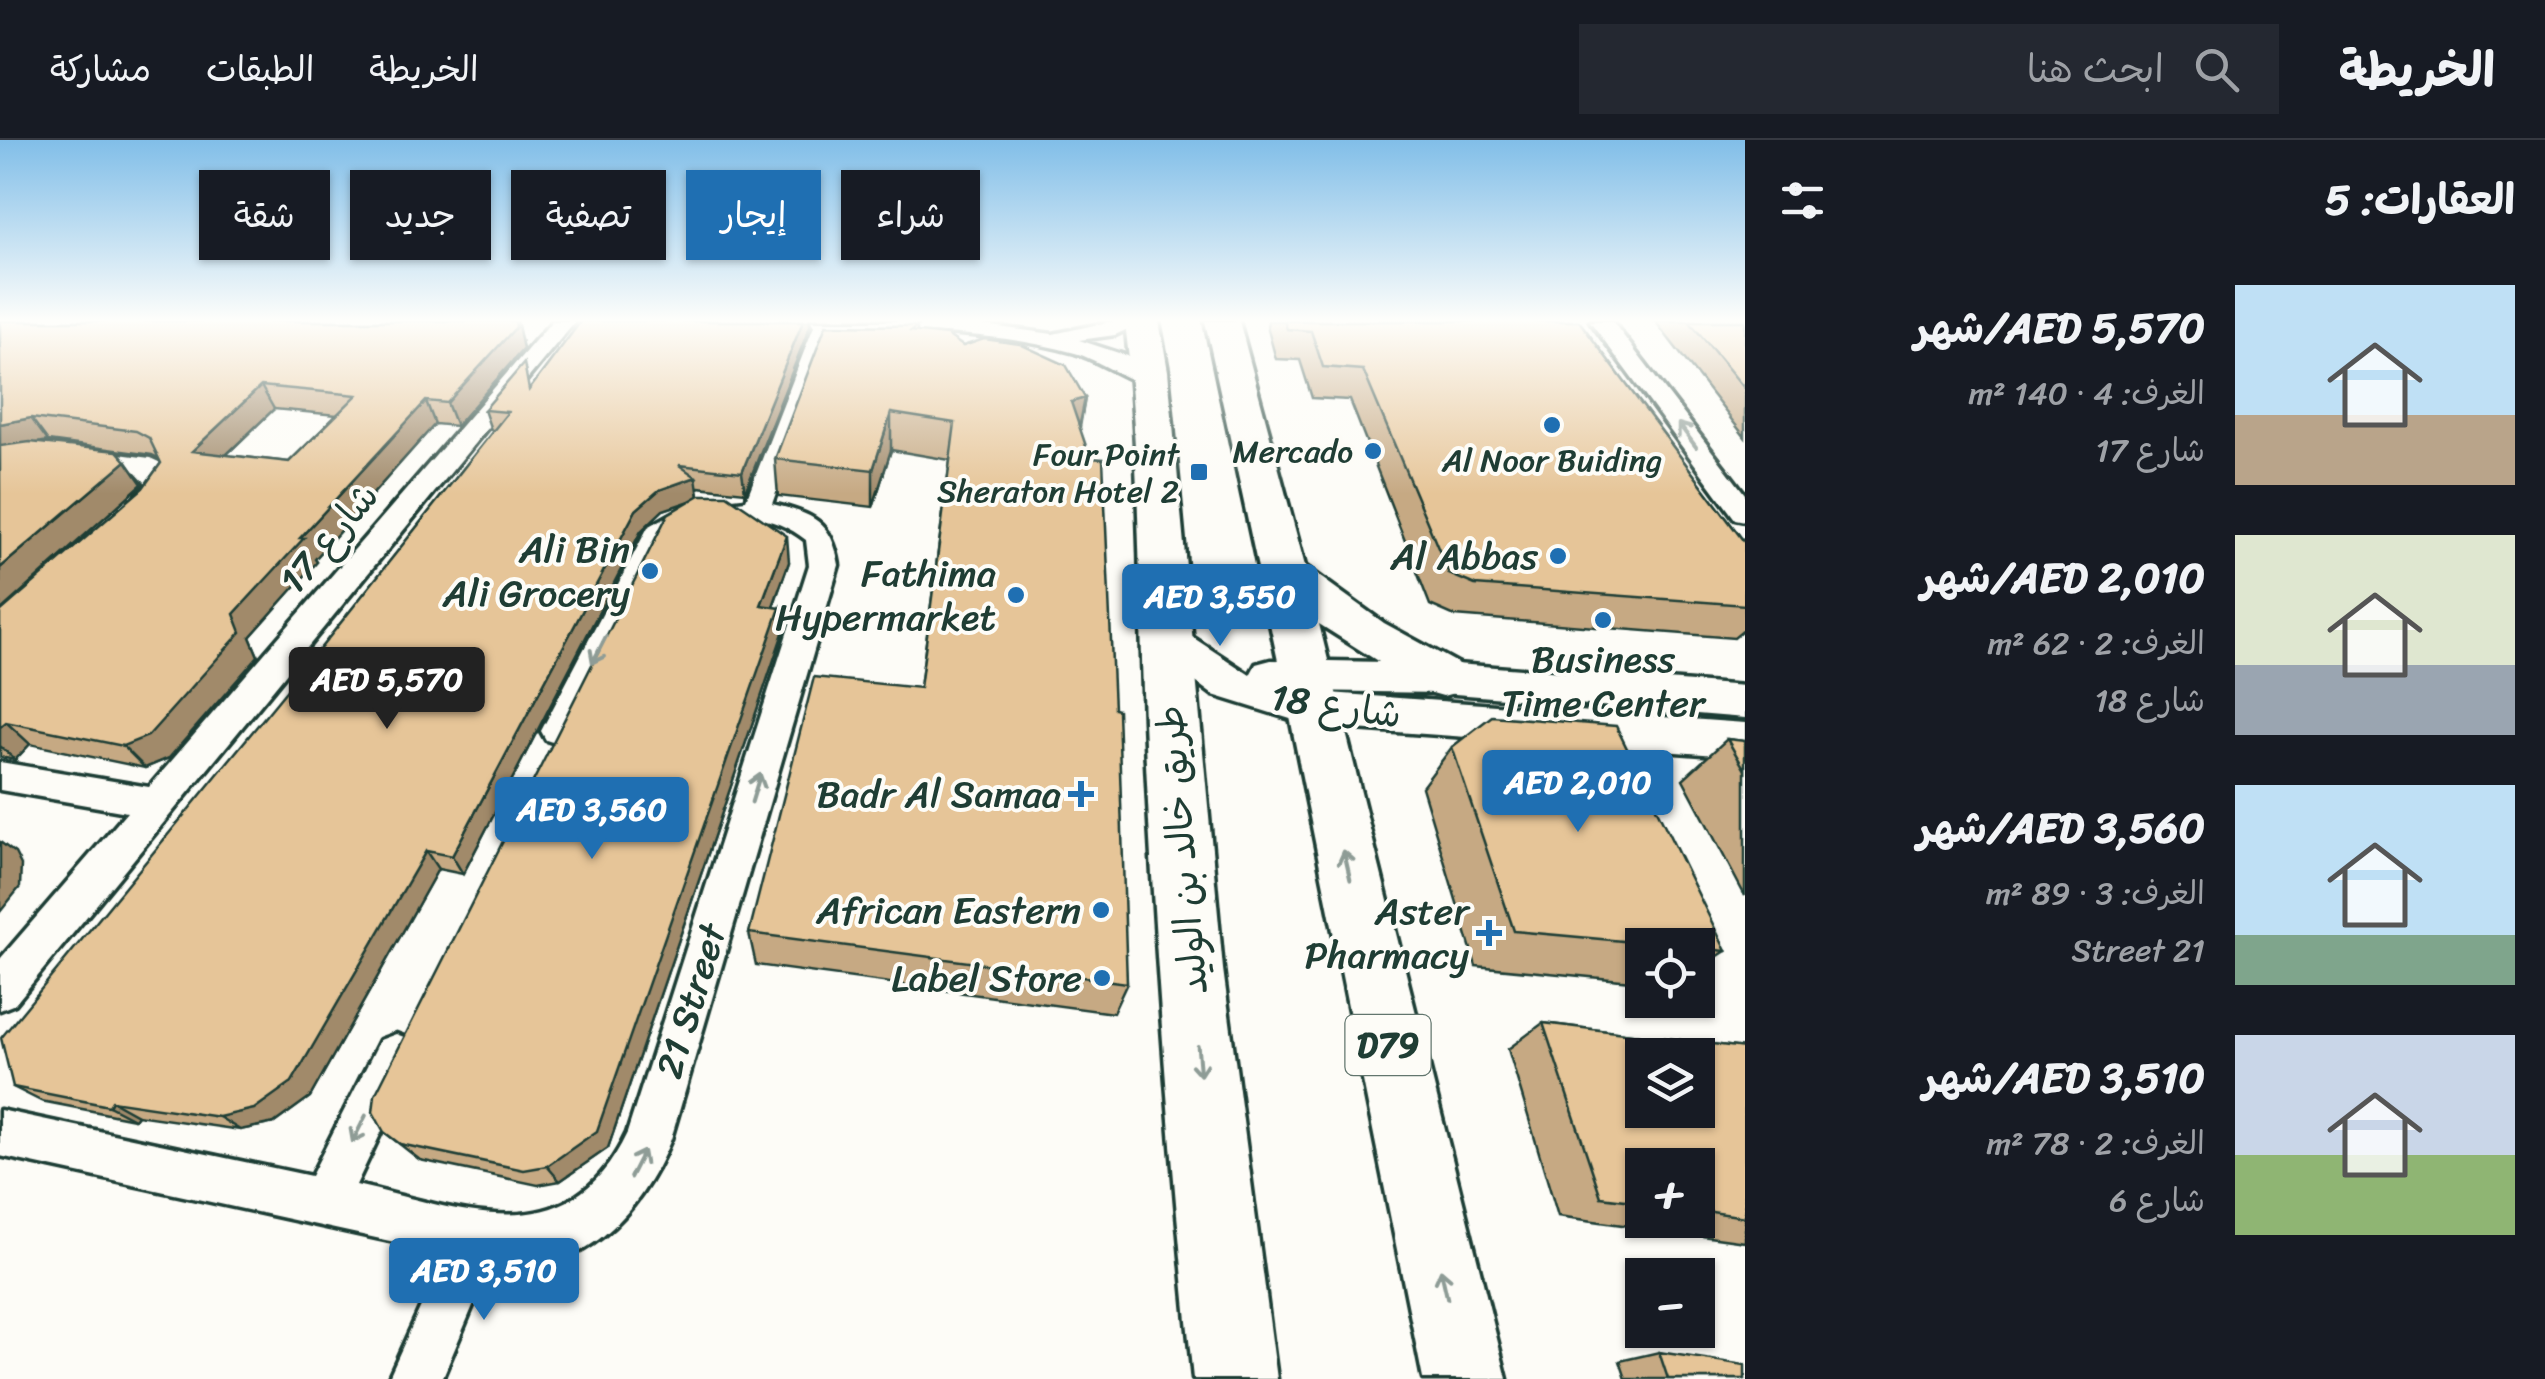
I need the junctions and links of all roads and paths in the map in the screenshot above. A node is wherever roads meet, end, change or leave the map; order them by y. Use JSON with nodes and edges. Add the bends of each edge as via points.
{"nodes":[{"id":1,"x":515,"y":379,"type":"edge"},
{"id":2,"x":803,"y":379,"type":"edge"},
{"id":3,"x":1149,"y":379,"type":"edge"},
{"id":4,"x":1237,"y":379,"type":"edge"},
{"id":5,"x":1644,"y":379,"type":"edge"},
{"id":6,"x":1152,"y":381,"type":"joint"},
{"id":7,"x":0,"y":462,"type":"edge"},
{"id":8,"x":754,"y":512,"type":"junction"},
{"id":9,"x":1745,"y":513,"type":"edge"},
{"id":10,"x":118,"y":529,"type":"edge"},
{"id":11,"x":1286,"y":575,"type":"junction"},
{"id":12,"x":1166,"y":639,"type":"junction"},
{"id":13,"x":1442,"y":678,"type":"junction"},
{"id":14,"x":1228,"y":684,"type":"junction"},
{"id":15,"x":1309,"y":691,"type":"junction"},
{"id":16,"x":1745,"y":702,"type":"edge"},
{"id":17,"x":1170,"y":720,"type":"junction"},
{"id":18,"x":1745,"y":740,"type":"edge"},
{"id":19,"x":543,"y":762,"type":"edge"},
{"id":20,"x":0,"y":776,"type":"edge"},
{"id":21,"x":158,"y":803,"type":"junction"},
{"id":22,"x":0,"y":990,"type":"edge"},
{"id":23,"x":411,"y":1026,"type":"edge"},
{"id":24,"x":0,"y":1132,"type":"edge"},
{"id":25,"x":323,"y":1202,"type":"junction"},
{"id":26,"x":478,"y":1235,"type":"junction"},
{"id":27,"x":415,"y":1379,"type":"edge"},
{"id":28,"x":1235,"y":1379,"type":"edge"},
{"id":29,"x":1466,"y":1379,"type":"edge"}],
"edges":[{"from":1,"to":21,"type":"street","name":"شارع 17"},
{"from":2,"to":8,"type":"street"},
{"from":3,"to":6,"type":"street"},
{"from":4,"to":11,"type":"main road","number":"D79"},
{"from":9,"to":5,"type":"street","one_way":true},
{"from":6,"to":12,"type":"main road","name":"طريق خالد بن الوليد"},
{"from":7,"to":10,"type":"street","via":[[48,453],[152,468],[160,484],[156,493]]},
{"from":8,"to":19,"type":"street","name":"21 Street","one_way":true,"via":[[701,509],[658,533]]},
{"from":26,"to":8,"type":"street","name":"21 Street","one_way":true,"via":[[538,1241],[570,1231],[617,1196],[648,1139],[824,565],[825,550],[809,526]]},
{"from":11,"to":13,"type":"main road","via":[[1367,635]]},
{"from":11,"to":15,"type":"main road","number":"D79"},
{"from":12,"to":14,"type":"street","name":"شارع 18"},
{"from":12,"to":17,"type":"main road","name":"طريق خالد بن الوليد"},
{"from":13,"to":15,"type":"street","name":"شارع 18"},
{"from":13,"to":16,"type":"street","name":"شارع 18"},
{"from":14,"to":15,"type":"street","name":"شارع 18"},
{"from":14,"to":17,"type":"street","name":"شارع 18"},
{"from":15,"to":18,"type":"street","name":"شارع 18"},
{"from":29,"to":15,"type":"main road","number":"D79","one_way":true},
{"from":17,"to":28,"type":"main road","name":"طريق خالد بن الوليد","one_way":true,"via":[[1208,1172]]},
{"from":20,"to":21,"type":"street"},
{"from":21,"to":22,"type":"street","name":"شارع 17"},
{"from":23,"to":25,"type":"street","one_way":true},
{"from":24,"to":25,"type":"street"},
{"from":25,"to":26,"type":"street"},
{"from":26,"to":27,"type":"street"}]}
